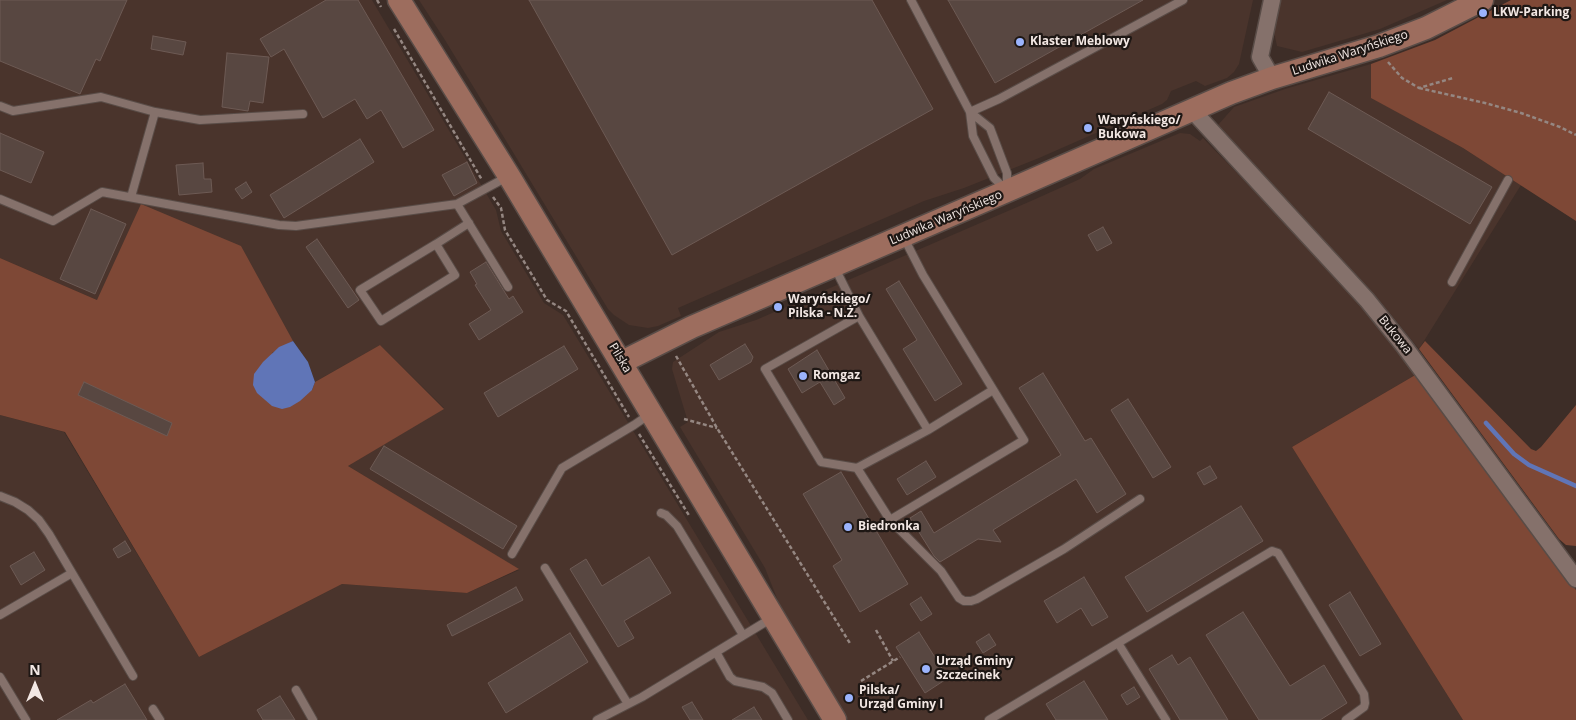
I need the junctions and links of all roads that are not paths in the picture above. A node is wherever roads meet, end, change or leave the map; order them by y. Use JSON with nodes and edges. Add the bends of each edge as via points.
{"nodes":[{"id":1,"x":911,"y":0,"type":"edge"},
{"id":2,"x":1183,"y":0,"type":"edge"},
{"id":3,"x":1272,"y":0,"type":"edge"},
{"id":4,"x":1482,"y":0,"type":"edge"},
{"id":5,"x":390,"y":4,"type":"edge"},
{"id":6,"x":1272,"y":78,"type":"junction"},
{"id":7,"x":0,"y":106,"type":"edge"},
{"id":8,"x":1192,"y":110,"type":"junction"},
{"id":9,"x":156,"y":112,"type":"junction"},
{"id":10,"x":970,"y":112,"type":"junction"},
{"id":11,"x":303,"y":114,"type":"dead end"},
{"id":12,"x":509,"y":176,"type":"junction"},
{"id":13,"x":1508,"y":180,"type":"dead end"},
{"id":14,"x":1007,"y":191,"type":"junction"},
{"id":15,"x":131,"y":197,"type":"junction"},
{"id":16,"x":0,"y":199,"type":"edge"},
{"id":17,"x":457,"y":204,"type":"junction"},
{"id":18,"x":469,"y":224,"type":"junction"},
{"id":19,"x":903,"y":236,"type":"junction"},
{"id":20,"x":436,"y":244,"type":"junction"},
{"id":21,"x":834,"y":266,"type":"junction"},
{"id":22,"x":1452,"y":282,"type":"dead end"},
{"id":23,"x":508,"y":287,"type":"dead end"},
{"id":24,"x":860,"y":316,"type":"junction"},
{"id":25,"x":622,"y":362,"type":"junction"},
{"id":26,"x":993,"y":390,"type":"junction"},
{"id":27,"x":643,"y":419,"type":"junction"},
{"id":28,"x":928,"y":430,"type":"junction"},
{"id":29,"x":857,"y":468,"type":"junction"},
{"id":30,"x":0,"y":496,"type":"edge"},
{"id":31,"x":1140,"y":499,"type":"dead end"},
{"id":32,"x":661,"y":513,"type":"dead end"},
{"id":33,"x":890,"y":520,"type":"junction"},
{"id":34,"x":512,"y":554,"type":"dead end"},
{"id":35,"x":1571,"y":562,"type":"edge"},
{"id":36,"x":545,"y":568,"type":"dead end"},
{"id":37,"x":72,"y":573,"type":"junction"},
{"id":38,"x":1576,"y":579,"type":"edge"},
{"id":39,"x":0,"y":615,"type":"edge"},
{"id":40,"x":772,"y":617,"type":"junction"},
{"id":41,"x":743,"y":635,"type":"junction"},
{"id":42,"x":1118,"y":642,"type":"junction"},
{"id":43,"x":716,"y":652,"type":"junction"},
{"id":44,"x":133,"y":676,"type":"dead end"},
{"id":45,"x":0,"y":677,"type":"edge"},
{"id":46,"x":296,"y":690,"type":"dead end"},
{"id":47,"x":628,"y":704,"type":"junction"},
{"id":48,"x":153,"y":709,"type":"dead end"},
{"id":49,"x":998,"y":718,"type":"edge"},
{"id":50,"x":26,"y":720,"type":"edge"},
{"id":51,"x":160,"y":720,"type":"edge"},
{"id":52,"x":314,"y":720,"type":"edge"},
{"id":53,"x":597,"y":720,"type":"edge"},
{"id":54,"x":788,"y":720,"type":"edge"},
{"id":55,"x":835,"y":720,"type":"edge"},
{"id":56,"x":989,"y":720,"type":"edge"},
{"id":57,"x":1166,"y":720,"type":"edge"},
{"id":58,"x":1346,"y":720,"type":"edge"}],
"edges":[{"from":1,"to":10,"type":"lane"},
{"from":2,"to":10,"type":"lane"},
{"from":3,"to":6,"type":"street","via":[[1260,58]]},
{"from":4,"to":6,"type":"street","name":"Ludwika Waryńskiego","via":[[1426,28],[1379,46]]},
{"from":5,"to":12,"type":"street","name":"Pilska"},
{"from":6,"to":8,"type":"street","name":"Ludwika Waryńskiego"},
{"from":7,"to":9,"type":"lane","via":[[13,111],[101,97]]},
{"from":8,"to":14,"type":"street","name":"Ludwika Waryńskiego"},
{"from":8,"to":35,"type":"street","name":"Bukowa","via":[[1373,308]]},
{"from":9,"to":11,"type":"lane","via":[[200,120]]},
{"from":9,"to":15,"type":"lane"},
{"from":10,"to":14,"type":"lane","via":[[973,136],[994,178]]},
{"from":10,"to":14,"type":"lane","via":[[990,128],[1007,173]]},
{"from":12,"to":17,"type":"lane"},
{"from":12,"to":25,"type":"street","name":"Pilska"},
{"from":13,"to":22,"type":"lane"},
{"from":14,"to":19,"type":"street","name":"Ludwika Waryńskiego"},
{"from":15,"to":16,"type":"lane","via":[[102,192],[53,221]]},
{"from":15,"to":17,"type":"lane","via":[[296,226]]},
{"from":17,"to":18,"type":"lane"},
{"from":18,"to":20,"type":"lane"},
{"from":18,"to":23,"type":"lane"},
{"from":19,"to":21,"type":"street","name":"Ludwika Waryńskiego"},
{"from":19,"to":26,"type":"lane"},
{"from":20,"to":20,"type":"lane","via":[[455,275],[381,321],[360,290]]},
{"from":21,"to":24,"type":"lane"},
{"from":21,"to":25,"type":"street","name":"Ludwika Waryńskiego","via":[[692,327]]},
{"from":24,"to":28,"type":"lane"},
{"from":24,"to":29,"type":"lane","via":[[765,369],[821,462]]},
{"from":25,"to":27,"type":"street","name":"Pilska"},
{"from":26,"to":28,"type":"lane"},
{"from":26,"to":33,"type":"lane","via":[[1024,440]]},
{"from":27,"to":34,"type":"lane","via":[[562,468]]},
{"from":27,"to":40,"type":"street","name":"Pilska"},
{"from":28,"to":29,"type":"lane"},
{"from":29,"to":33,"type":"lane"},
{"from":30,"to":37,"type":"lane","via":[[15,502],[39,520]]},
{"from":31,"to":33,"type":"lane","via":[[1064,549],[970,601],[959,598],[940,571]]},
{"from":32,"to":41,"type":"lane","via":[[676,526]]},
{"from":35,"to":38,"type":"street","name":"Bukowa"},
{"from":36,"to":47,"type":"lane"},
{"from":37,"to":39,"type":"lane"},
{"from":37,"to":44,"type":"lane"},
{"from":40,"to":41,"type":"lane"},
{"from":40,"to":55,"type":"street","name":"Pilska"},
{"from":41,"to":43,"type":"lane"},
{"from":42,"to":49,"type":"lane"},
{"from":42,"to":57,"type":"lane"},
{"from":42,"to":58,"type":"lane","via":[[1274,550],[1364,694],[1364,707]]},
{"from":43,"to":47,"type":"lane"},
{"from":43,"to":54,"type":"lane","via":[[735,681],[763,687],[772,693]]},
{"from":45,"to":50,"type":"lane"},
{"from":46,"to":52,"type":"lane"},
{"from":47,"to":53,"type":"lane"},
{"from":48,"to":51,"type":"lane"},
{"from":49,"to":56,"type":"lane"}]}
